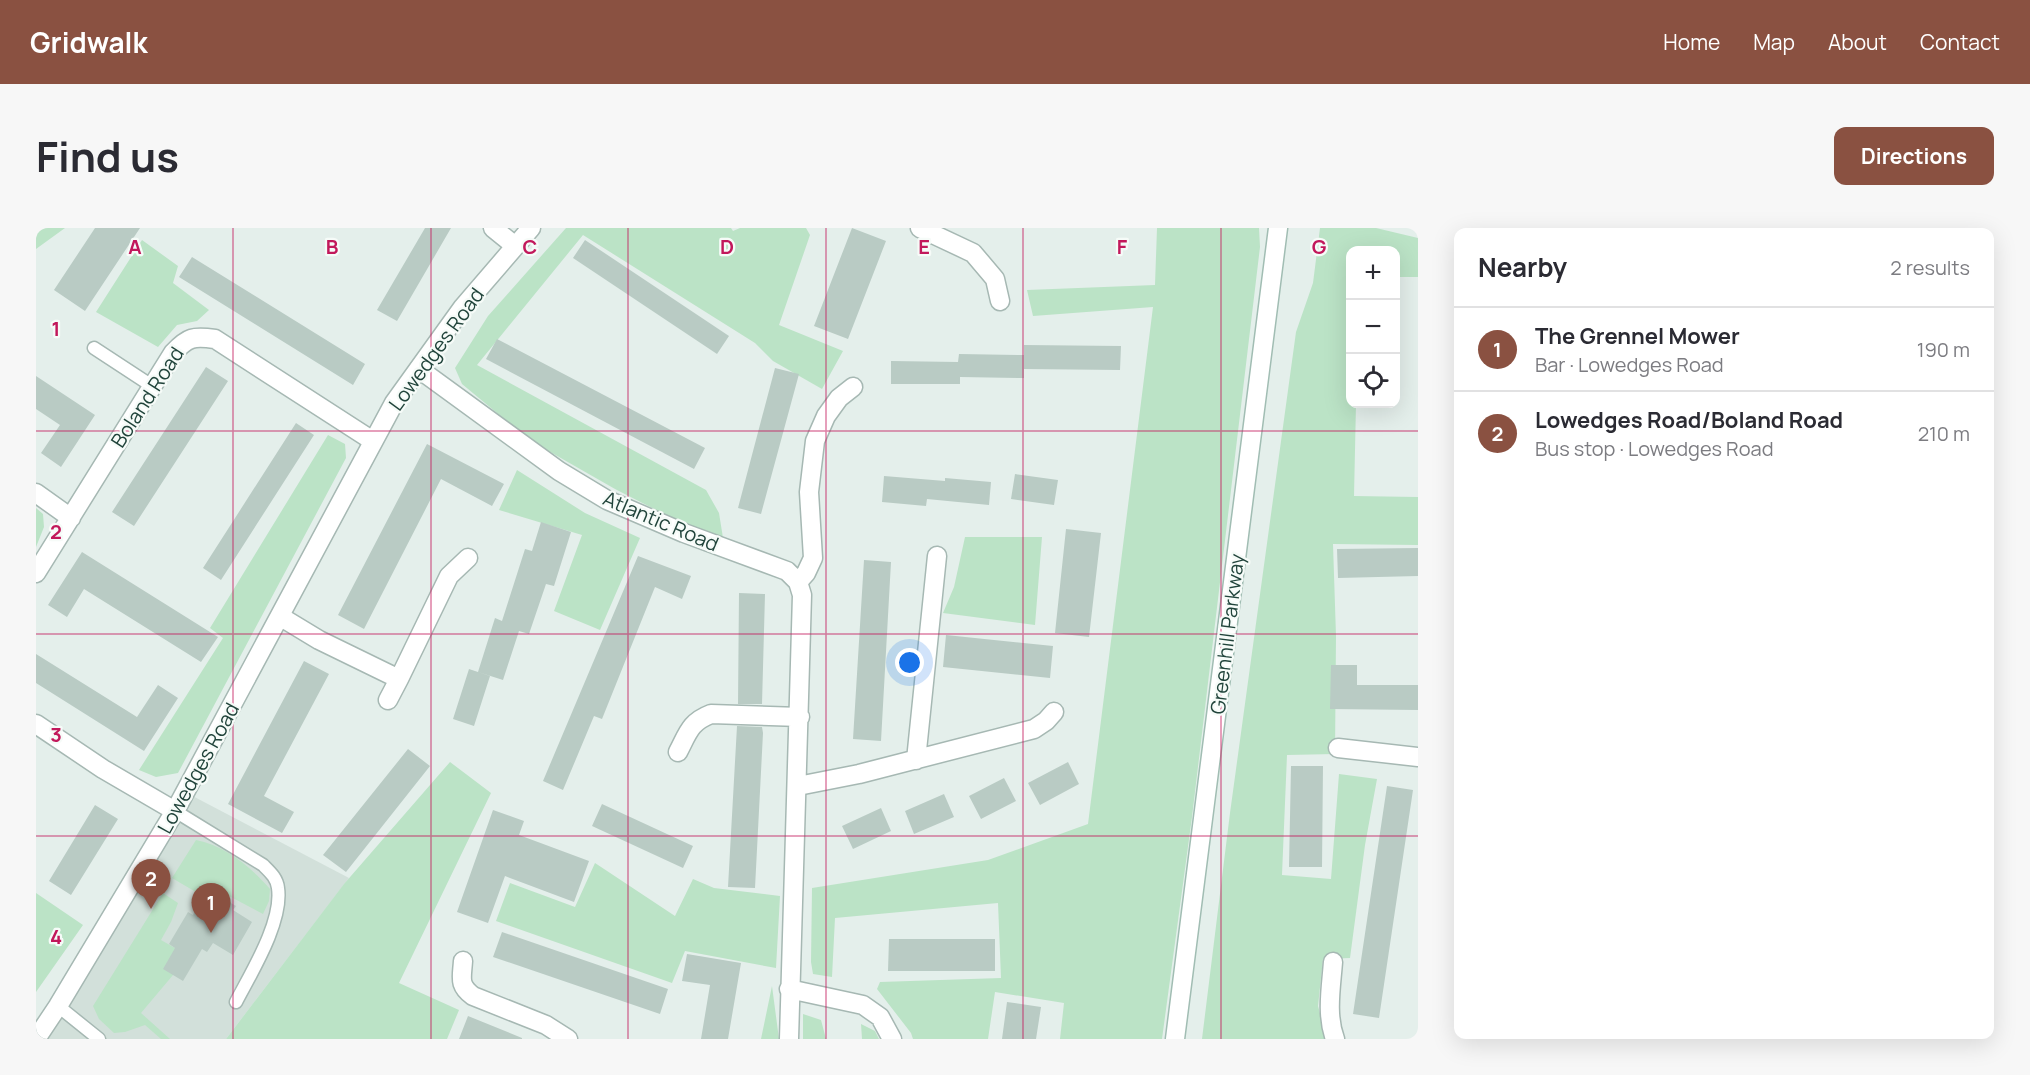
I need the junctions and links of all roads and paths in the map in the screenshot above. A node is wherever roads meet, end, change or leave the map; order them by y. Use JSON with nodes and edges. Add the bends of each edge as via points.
{"nodes":[{"id":1,"x":493,"y":228,"type":"edge"},
{"id":2,"x":531,"y":228,"type":"edge"},
{"id":3,"x":920,"y":228,"type":"edge"},
{"id":4,"x":1278,"y":228,"type":"edge"},
{"id":5,"x":514,"y":245,"type":"junction"},
{"id":6,"x":1000,"y":301,"type":"dead end"},
{"id":7,"x":93,"y":348,"type":"dead end"},
{"id":8,"x":419,"y":369,"type":"junction"},
{"id":9,"x":153,"y":386,"type":"junction"},
{"id":10,"x":853,"y":387,"type":"dead end"},
{"id":11,"x":374,"y":441,"type":"junction"},
{"id":12,"x":36,"y":493,"type":"edge"},
{"id":13,"x":70,"y":518,"type":"junction"},
{"id":14,"x":937,"y":556,"type":"dead end"},
{"id":15,"x":468,"y":558,"type":"dead end"},
{"id":16,"x":36,"y":573,"type":"edge"},
{"id":17,"x":798,"y":582,"type":"junction"},
{"id":18,"x":281,"y":617,"type":"junction"},
{"id":19,"x":399,"y":679,"type":"junction"},
{"id":20,"x":388,"y":700,"type":"dead end"},
{"id":21,"x":1054,"y":712,"type":"dead end"},
{"id":22,"x":800,"y":717,"type":"junction"},
{"id":23,"x":36,"y":724,"type":"edge"},
{"id":24,"x":1338,"y":748,"type":"dead end"},
{"id":25,"x":678,"y":752,"type":"dead end"},
{"id":26,"x":1418,"y":757,"type":"edge"},
{"id":27,"x":916,"y":760,"type":"junction"},
{"id":28,"x":798,"y":786,"type":"junction"},
{"id":29,"x":175,"y":811,"type":"junction"},
{"id":30,"x":463,"y":961,"type":"dead end"},
{"id":31,"x":1333,"y":962,"type":"dead end"},
{"id":32,"x":789,"y":989,"type":"junction"},
{"id":33,"x":236,"y":1002,"type":"dead end"},
{"id":34,"x":58,"y":1006,"type":"junction"},
{"id":35,"x":36,"y":1039,"type":"edge"},
{"id":36,"x":99,"y":1039,"type":"edge"},
{"id":37,"x":568,"y":1039,"type":"edge"},
{"id":38,"x":789,"y":1039,"type":"edge"},
{"id":39,"x":892,"y":1039,"type":"edge"},
{"id":40,"x":1175,"y":1039,"type":"edge"},
{"id":41,"x":1335,"y":1039,"type":"edge"}],
"edges":[{"from":1,"to":5,"type":"street"},
{"from":2,"to":5,"type":"street","name":"Lowedges Road"},
{"from":3,"to":6,"type":"street","via":[[973,253],[995,279]]},
{"from":4,"to":40,"type":"street","name":"Greenhill Parkway"},
{"from":5,"to":8,"type":"street","name":"Lowedges Road"},
{"from":7,"to":9,"type":"lane"},
{"from":8,"to":11,"type":"street","name":"Lowedges Road","via":[[394,403]]},
{"from":8,"to":17,"type":"street","name":"Atlantic Road","via":[[558,471],[606,500],[786,572]]},
{"from":9,"to":11,"type":"street","name":"Boland Road","via":[[184,341],[199,337],[215,339]]},
{"from":9,"to":13,"type":"street","name":"Boland Road"},
{"from":10,"to":17,"type":"street","via":[[838,398],[815,441],[809,492],[813,558]]},
{"from":11,"to":18,"type":"street","name":"Lowedges Road"},
{"from":12,"to":13,"type":"street"},
{"from":13,"to":16,"type":"street","name":"Boland Road"},
{"from":14,"to":27,"type":"street"},
{"from":15,"to":19,"type":"street","via":[[448,576]]},
{"from":17,"to":22,"type":"street","via":[[802,595]]},
{"from":18,"to":19,"type":"street"},
{"from":18,"to":29,"type":"street","name":"Lowedges Road"},
{"from":19,"to":20,"type":"street"},
{"from":21,"to":27,"type":"street","via":[[1034,729]]},
{"from":22,"to":25,"type":"street","via":[[711,714],[689,730]]},
{"from":22,"to":28,"type":"street"},
{"from":23,"to":29,"type":"street"},
{"from":24,"to":26,"type":"street"},
{"from":27,"to":28,"type":"street"},
{"from":28,"to":32,"type":"street"},
{"from":29,"to":33,"type":"lane","via":[[263,865],[273,874],[278,887],[271,934]]},
{"from":29,"to":34,"type":"street","name":"Lowedges Road"},
{"from":30,"to":37,"type":"street","via":[[464,989],[473,996],[546,1025]]},
{"from":31,"to":41,"type":"street","via":[[1330,1003]]},
{"from":32,"to":38,"type":"street"},
{"from":32,"to":39,"type":"street","via":[[863,1005],[880,1017]]},
{"from":34,"to":35,"type":"street","name":"Lowedges Road"},
{"from":34,"to":36,"type":"lane"}]}
